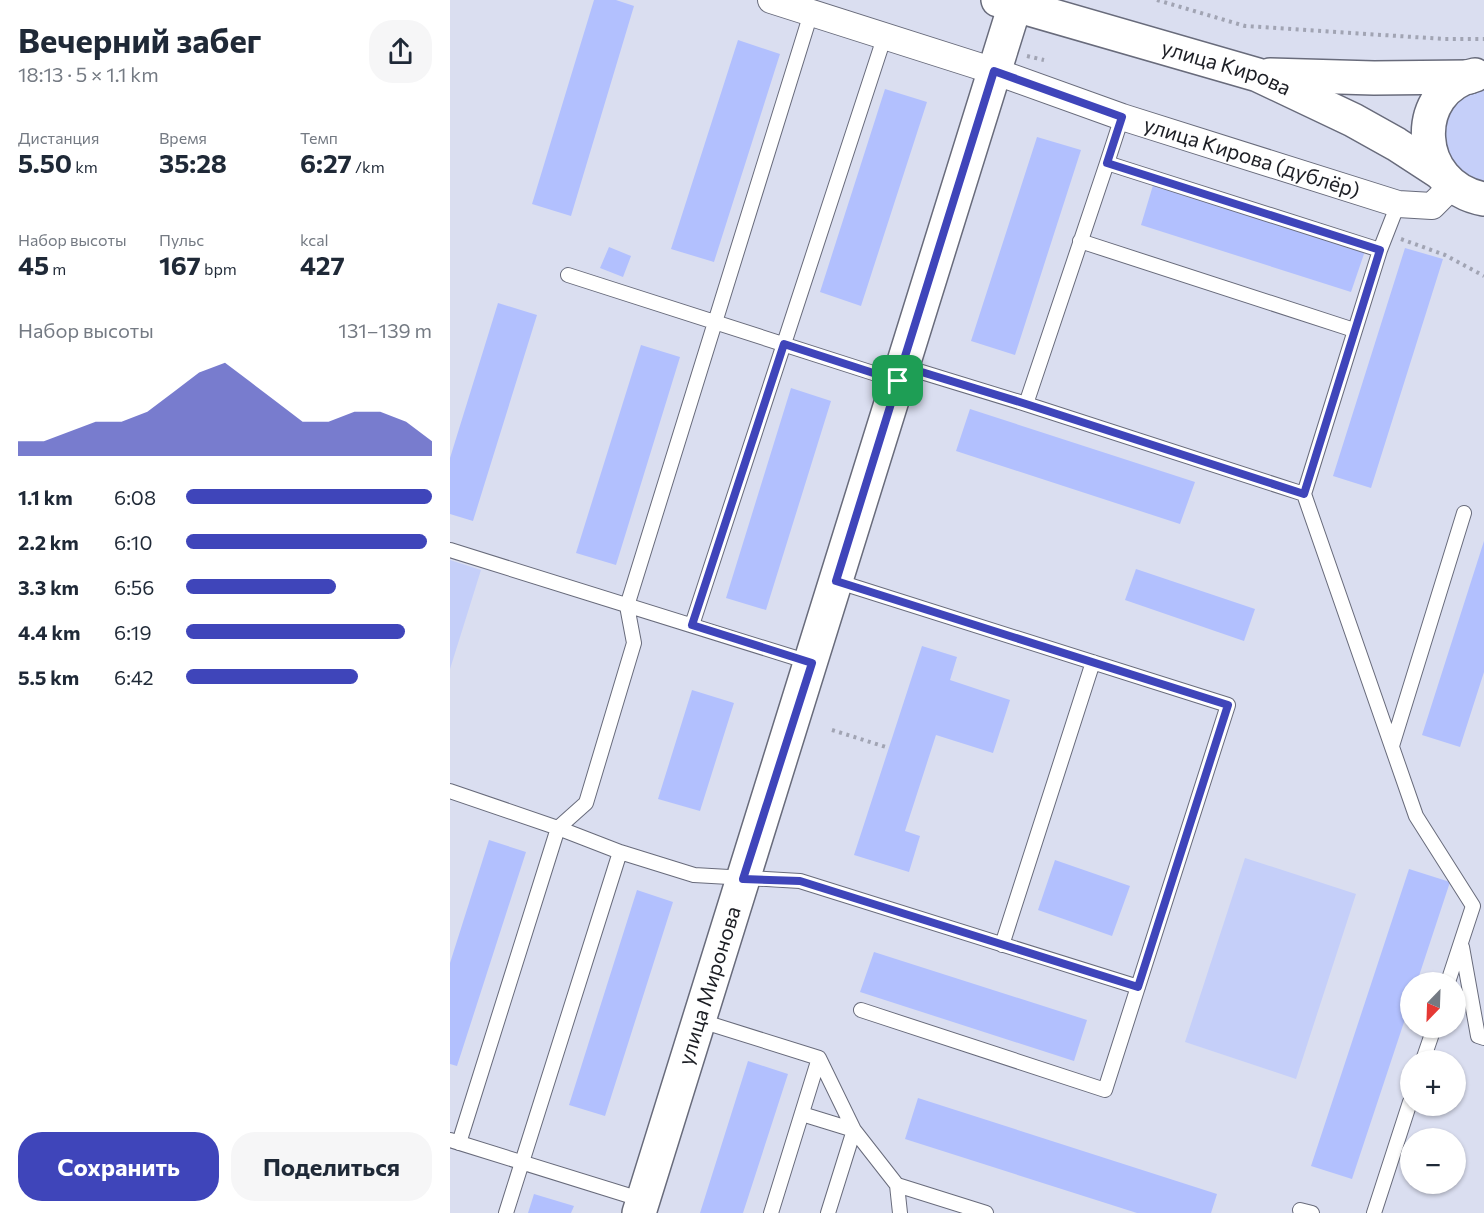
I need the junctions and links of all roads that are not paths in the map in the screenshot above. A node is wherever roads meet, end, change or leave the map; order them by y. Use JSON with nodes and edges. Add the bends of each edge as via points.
{"nodes":[{"id":1,"x":771,"y":0,"type":"edge"},
{"id":2,"x":1010,"y":2,"type":"edge"},
{"id":3,"x":811,"y":13,"type":"junction"},
{"id":4,"x":885,"y":35,"type":"junction"},
{"id":5,"x":994,"y":71,"type":"junction"},
{"id":6,"x":1258,"y":75,"type":"junction"},
{"id":7,"x":1476,"y":75,"type":"edge"},
{"id":8,"x":1122,"y":117,"type":"junction"},
{"id":9,"x":1107,"y":163,"type":"junction"},
{"id":10,"x":1466,"y":194,"type":"edge"},
{"id":11,"x":1398,"y":204,"type":"junction"},
{"id":12,"x":1080,"y":241,"type":"junction"},
{"id":13,"x":1380,"y":250,"type":"junction"},
{"id":14,"x":568,"y":275,"type":"dead end"},
{"id":15,"x":713,"y":323,"type":"junction"},
{"id":16,"x":1354,"y":330,"type":"junction"},
{"id":17,"x":784,"y":344,"type":"junction"},
{"id":18,"x":900,"y":373,"type":"junction"},
{"id":19,"x":1026,"y":404,"type":"junction"},
{"id":20,"x":1304,"y":494,"type":"junction"},
{"id":21,"x":1464,"y":513,"type":"dead end"},
{"id":22,"x":450,"y":550,"type":"edge"},
{"id":23,"x":836,"y":581,"type":"junction"},
{"id":24,"x":627,"y":606,"type":"junction"},
{"id":25,"x":692,"y":625,"type":"junction"},
{"id":26,"x":1093,"y":662,"type":"junction"},
{"id":27,"x":812,"y":663,"type":"junction"},
{"id":28,"x":1392,"y":746,"type":"junction"},
{"id":29,"x":450,"y":791,"type":"edge"},
{"id":30,"x":558,"y":828,"type":"junction"},
{"id":31,"x":620,"y":852,"type":"junction"},
{"id":32,"x":743,"y":879,"type":"junction"},
{"id":33,"x":1461,"y":943,"type":"junction"},
{"id":34,"x":1002,"y":945,"type":"junction"},
{"id":35,"x":1451,"y":972,"type":"edge"},
{"id":36,"x":1138,"y":987,"type":"junction"},
{"id":37,"x":861,"y":1010,"type":"dead end"},
{"id":38,"x":1484,"y":1017,"type":"edge"},
{"id":39,"x":698,"y":1020,"type":"junction"},
{"id":40,"x":1481,"y":1037,"type":"edge"},
{"id":41,"x":819,"y":1058,"type":"junction"},
{"id":42,"x":802,"y":1114,"type":"junction"},
{"id":43,"x":1405,"y":1116,"type":"edge"},
{"id":44,"x":854,"y":1131,"type":"junction"},
{"id":45,"x":454,"y":1142,"type":"edge"},
{"id":46,"x":522,"y":1163,"type":"junction"},
{"id":47,"x":897,"y":1185,"type":"junction"},
{"id":48,"x":641,"y":1207,"type":"edge"},
{"id":49,"x":506,"y":1213,"type":"edge"},
{"id":50,"x":771,"y":1213,"type":"edge"},
{"id":51,"x":828,"y":1213,"type":"edge"},
{"id":52,"x":900,"y":1213,"type":"edge"},
{"id":53,"x":986,"y":1213,"type":"edge"},
{"id":54,"x":1374,"y":1213,"type":"edge"}],
"edges":[{"from":1,"to":3,"type":"street","name":"улица Кирова (дублёр)"},
{"from":2,"to":5,"type":"main road","name":"улица Миронова"},
{"from":2,"to":6,"type":"main road","name":"улица Кирова"},
{"from":3,"to":4,"type":"street","name":"улица Кирова (дублёр)"},
{"from":3,"to":15,"type":"lane"},
{"from":4,"to":5,"type":"street","name":"улица Кирова (дублёр)"},
{"from":4,"to":17,"type":"lane"},
{"from":5,"to":8,"type":"street","name":"улица Кирова (дублёр)"},
{"from":5,"to":18,"type":"main road","name":"улица Миронова"},
{"from":6,"to":7,"type":"main road"},
{"from":6,"to":10,"type":"main road","name":"улица Кирова","via":[[1396,144]]},
{"from":7,"to":10,"type":"main road","via":[[1452,86],[1439,100],[1428,136],[1430,155]]},
{"from":8,"to":9,"type":"lane"},
{"from":8,"to":11,"type":"street","name":"улица Кирова (дублёр)"},
{"from":9,"to":12,"type":"lane"},
{"from":9,"to":13,"type":"lane"},
{"from":10,"to":11,"type":"street","name":"улица Кирова (дублёр)","via":[[1432,206]]},
{"from":11,"to":13,"type":"lane"},
{"from":12,"to":16,"type":"lane"},
{"from":12,"to":19,"type":"lane"},
{"from":13,"to":16,"type":"lane"},
{"from":14,"to":15,"type":"lane"},
{"from":15,"to":17,"type":"lane"},
{"from":15,"to":24,"type":"lane"},
{"from":16,"to":20,"type":"lane"},
{"from":17,"to":18,"type":"lane"},
{"from":17,"to":25,"type":"lane"},
{"from":18,"to":19,"type":"lane"},
{"from":18,"to":23,"type":"main road","name":"улица Миронова"},
{"from":19,"to":20,"type":"lane"},
{"from":20,"to":28,"type":"lane"},
{"from":21,"to":28,"type":"lane"},
{"from":22,"to":24,"type":"lane"},
{"from":23,"to":26,"type":"lane"},
{"from":23,"to":27,"type":"main road","name":"улица Миронова"},
{"from":24,"to":25,"type":"lane"},
{"from":24,"to":30,"type":"lane","via":[[634,643],[586,803]]},
{"from":25,"to":27,"type":"lane"},
{"from":26,"to":34,"type":"lane"},
{"from":26,"to":36,"type":"lane","via":[[1228,705]]},
{"from":27,"to":32,"type":"main road","name":"улица Миронова"},
{"from":28,"to":33,"type":"lane","via":[[1416,816],[1473,906]]},
{"from":29,"to":30,"type":"lane"},
{"from":30,"to":31,"type":"lane"},
{"from":30,"to":45,"type":"lane"},
{"from":31,"to":32,"type":"lane","via":[[694,875]]},
{"from":31,"to":46,"type":"lane"},
{"from":32,"to":34,"type":"lane","via":[[800,881]]},
{"from":32,"to":39,"type":"main road","name":"улица Миронова"},
{"from":33,"to":35,"type":"lane"},
{"from":33,"to":40,"type":"lane"},
{"from":34,"to":36,"type":"lane"},
{"from":36,"to":37,"type":"lane","via":[[1105,1090]]},
{"from":38,"to":40,"type":"lane"},
{"from":39,"to":41,"type":"lane"},
{"from":39,"to":48,"type":"main road","name":"улица Миронова"},
{"from":41,"to":42,"type":"lane"},
{"from":41,"to":44,"type":"lane"},
{"from":42,"to":44,"type":"lane"},
{"from":42,"to":50,"type":"lane"},
{"from":43,"to":54,"type":"lane"},
{"from":44,"to":47,"type":"lane"},
{"from":44,"to":51,"type":"lane"},
{"from":45,"to":46,"type":"lane"},
{"from":46,"to":48,"type":"lane"},
{"from":46,"to":49,"type":"lane"},
{"from":47,"to":52,"type":"lane"},
{"from":47,"to":53,"type":"lane"}]}
